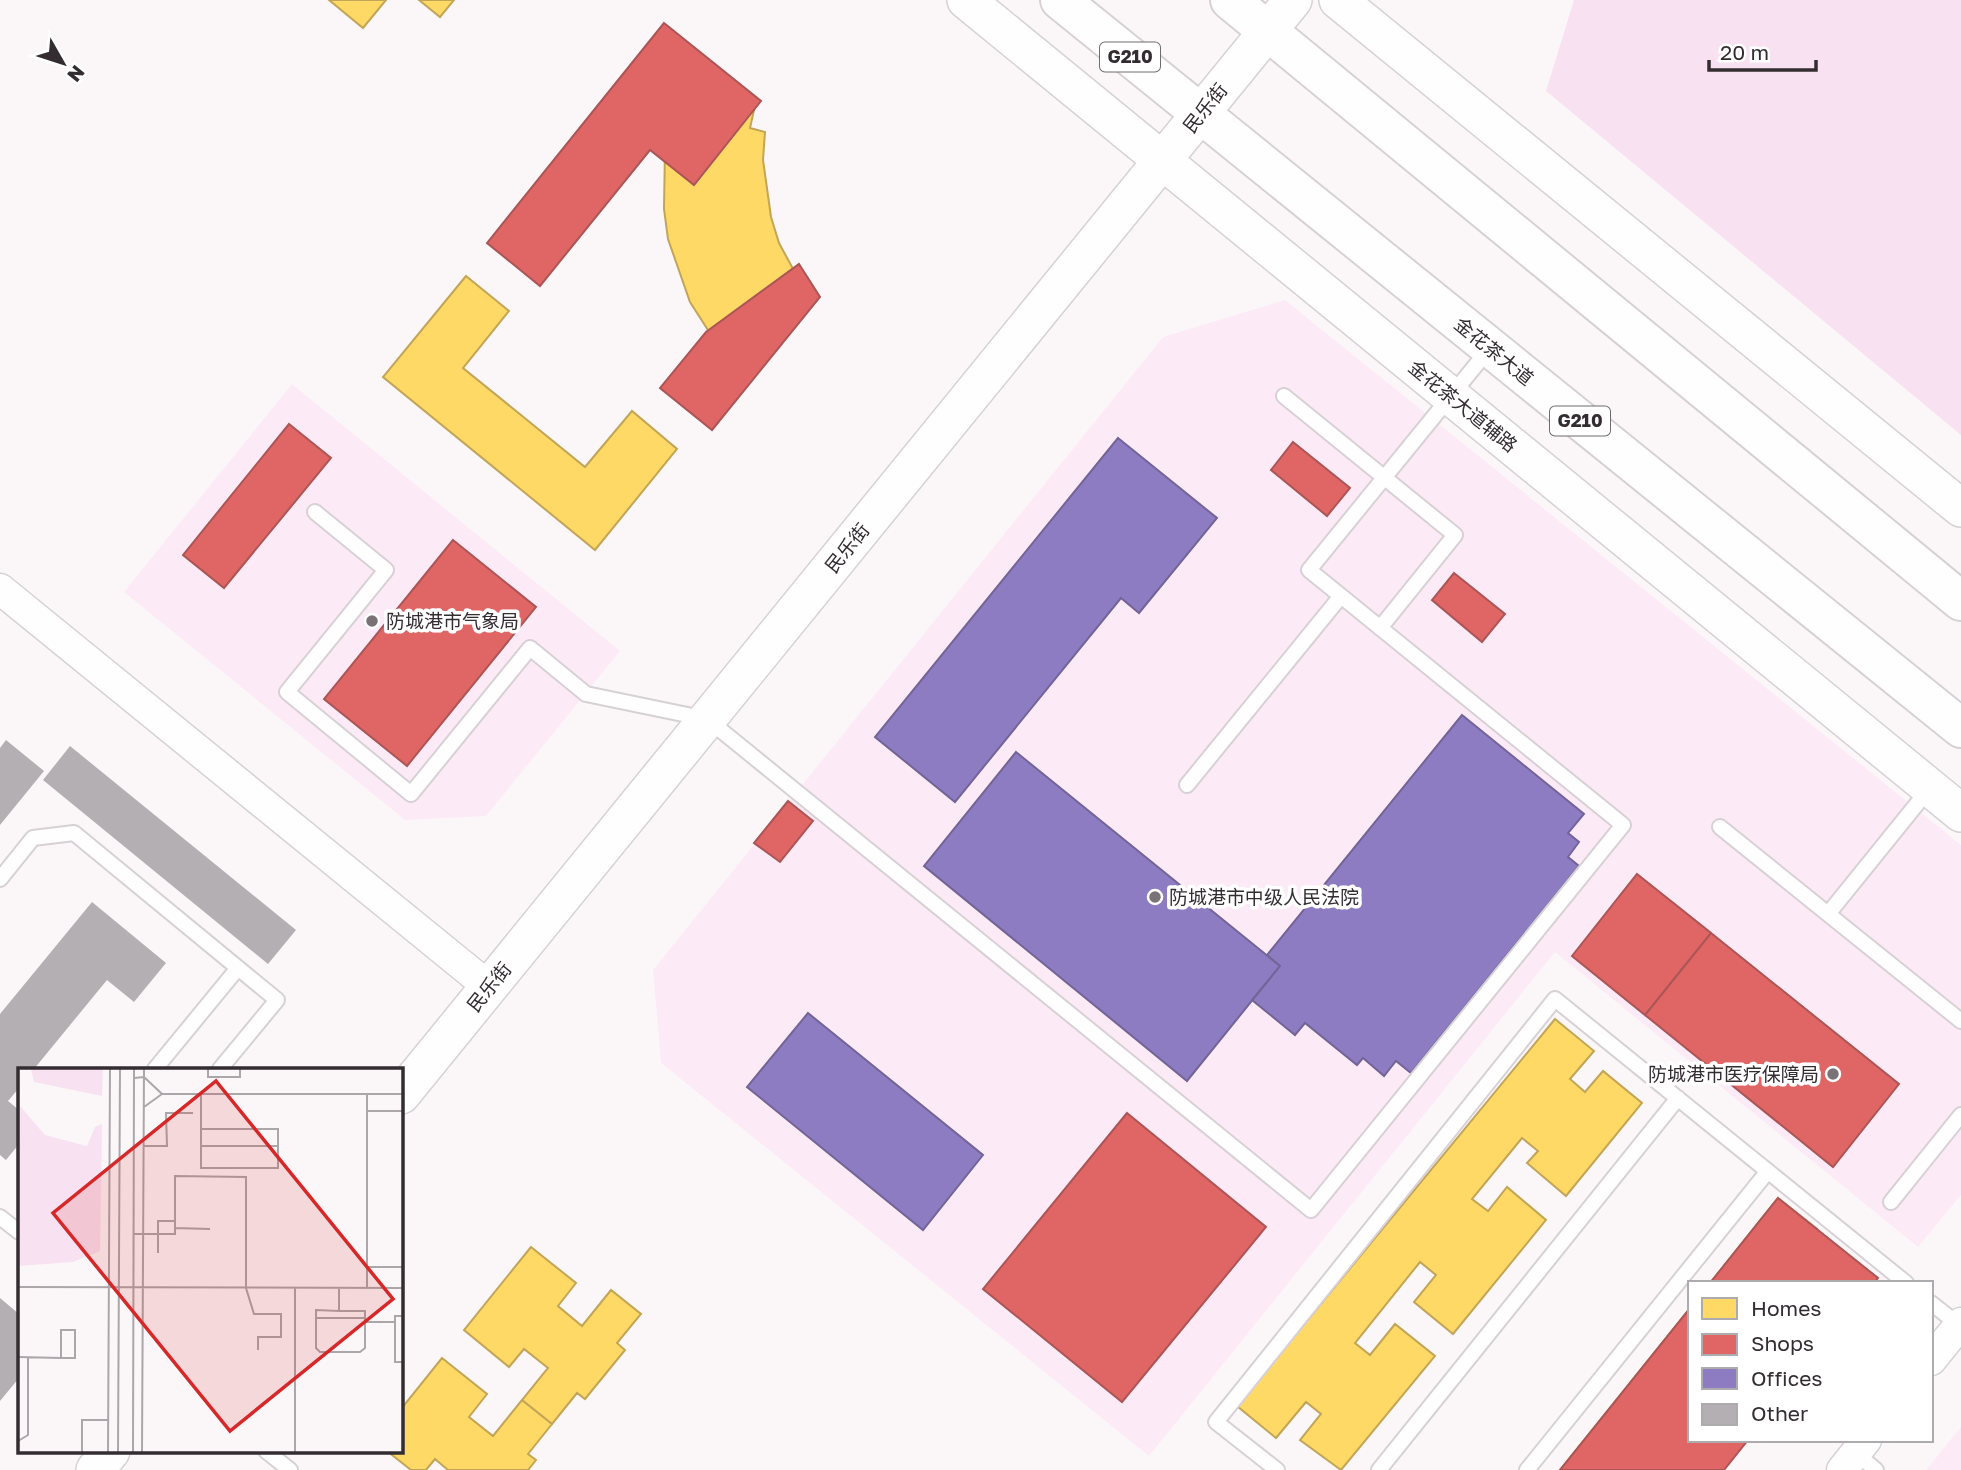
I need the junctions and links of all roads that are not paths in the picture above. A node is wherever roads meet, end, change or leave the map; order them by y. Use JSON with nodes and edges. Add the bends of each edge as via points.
{"nodes":[{"id":1,"x":966,"y":0,"type":"edge"},
{"id":2,"x":1060,"y":0,"type":"edge"},
{"id":3,"x":1230,"y":0,"type":"edge"},
{"id":4,"x":1293,"y":0,"type":"edge"},
{"id":5,"x":1338,"y":0,"type":"edge"},
{"id":6,"x":1268,"y":31,"type":"junction"},
{"id":7,"x":1200,"y":115,"type":"junction"},
{"id":8,"x":1162,"y":161,"type":"junction"},
{"id":9,"x":1490,"y":348,"type":"junction"},
{"id":10,"x":1451,"y":396,"type":"junction"},
{"id":11,"x":1284,"y":397,"type":"dead end"},
{"id":12,"x":1384,"y":477,"type":"junction"},
{"id":13,"x":1961,"y":508,"type":"edge"},
{"id":14,"x":315,"y":512,"type":"dead end"},
{"id":15,"x":0,"y":589,"type":"edge"},
{"id":16,"x":1341,"y":596,"type":"junction"},
{"id":17,"x":1961,"y":601,"type":"edge"},
{"id":18,"x":1380,"y":628,"type":"junction"},
{"id":19,"x":707,"y":719,"type":"junction"},
{"id":20,"x":1961,"y":728,"type":"edge"},
{"id":21,"x":1187,"y":785,"type":"dead end"},
{"id":22,"x":1930,"y":788,"type":"junction"},
{"id":23,"x":1961,"y":813,"type":"edge"},
{"id":24,"x":1720,"y":827,"type":"dead end"},
{"id":25,"x":0,"y":879,"type":"edge"},
{"id":26,"x":1828,"y":914,"type":"junction"},
{"id":27,"x":238,"y":968,"type":"junction"},
{"id":28,"x":489,"y":987,"type":"junction"},
{"id":29,"x":1961,"y":1021,"type":"edge"},
{"id":30,"x":156,"y":1068,"type":"edge"},
{"id":31,"x":221,"y":1068,"type":"edge"},
{"id":32,"x":402,"y":1094,"type":"edge"},
{"id":33,"x":1678,"y":1098,"type":"junction"},
{"id":34,"x":1961,"y":1115,"type":"edge"},
{"id":35,"x":1768,"y":1171,"type":"junction"},
{"id":36,"x":1891,"y":1202,"type":"dead end"},
{"id":37,"x":0,"y":1217,"type":"edge"},
{"id":38,"x":18,"y":1231,"type":"edge"},
{"id":39,"x":1904,"y":1281,"type":"edge"},
{"id":40,"x":1933,"y":1304,"type":"edge"},
{"id":41,"x":1960,"y":1324,"type":"edge"},
{"id":42,"x":1933,"y":1358,"type":"edge"},
{"id":43,"x":110,"y":1452,"type":"edge"},
{"id":44,"x":267,"y":1452,"type":"edge"},
{"id":45,"x":96,"y":1470,"type":"edge"},
{"id":46,"x":290,"y":1470,"type":"edge"},
{"id":47,"x":1276,"y":1470,"type":"edge"},
{"id":48,"x":1379,"y":1470,"type":"edge"},
{"id":49,"x":1527,"y":1470,"type":"edge"}],
"edges":[{"from":1,"to":8,"type":"street","name":"金花茶大道辅路"},
{"from":2,"to":7,"type":"highway","name":"金花茶大道","number":"G210"},
{"from":3,"to":6,"type":"highway"},
{"from":4,"to":6,"type":"street","name":"民乐街"},
{"from":5,"to":13,"type":"street"},
{"from":6,"to":7,"type":"street","name":"民乐街"},
{"from":6,"to":17,"type":"highway"},
{"from":7,"to":8,"type":"street","name":"民乐街"},
{"from":7,"to":9,"type":"highway","name":"金花茶大道","number":"G210"},
{"from":8,"to":10,"type":"street","name":"金花茶大道辅路"},
{"from":8,"to":19,"type":"street","name":"民乐街"},
{"from":9,"to":10,"type":"lane"},
{"from":9,"to":20,"type":"highway","name":"金花茶大道","number":"G210"},
{"from":10,"to":12,"type":"lane"},
{"from":10,"to":22,"type":"street","name":"金花茶大道辅路"},
{"from":11,"to":12,"type":"lane"},
{"from":12,"to":16,"type":"lane","via":[[1309,570]]},
{"from":12,"to":18,"type":"lane","via":[[1455,535]]},
{"from":14,"to":19,"type":"lane","via":[[386,570],[287,692],[411,794],[530,648],[586,694]]},
{"from":15,"to":28,"type":"street"},
{"from":16,"to":18,"type":"lane"},
{"from":16,"to":21,"type":"lane"},
{"from":18,"to":19,"type":"lane","via":[[1623,825],[1311,1210]]},
{"from":19,"to":28,"type":"street","name":"民乐街"},
{"from":22,"to":23,"type":"street","name":"金花茶大道辅路"},
{"from":22,"to":26,"type":"lane"},
{"from":24,"to":26,"type":"lane"},
{"from":25,"to":27,"type":"lane","via":[[33,838],[74,833]]},
{"from":26,"to":29,"type":"lane"},
{"from":27,"to":30,"type":"lane"},
{"from":27,"to":31,"type":"lane","via":[[277,1000]]},
{"from":28,"to":32,"type":"street","name":"民乐街"},
{"from":33,"to":35,"type":"lane"},
{"from":33,"to":47,"type":"lane","via":[[1555,999],[1216,1422]]},
{"from":33,"to":48,"type":"lane"},
{"from":34,"to":36,"type":"lane"},
{"from":35,"to":39,"type":"lane"},
{"from":35,"to":49,"type":"lane"},
{"from":37,"to":38,"type":"lane"},
{"from":40,"to":41,"type":"lane"},
{"from":41,"to":42,"type":"street"},
{"from":43,"to":45,"type":"street"},
{"from":44,"to":46,"type":"lane"}]}
